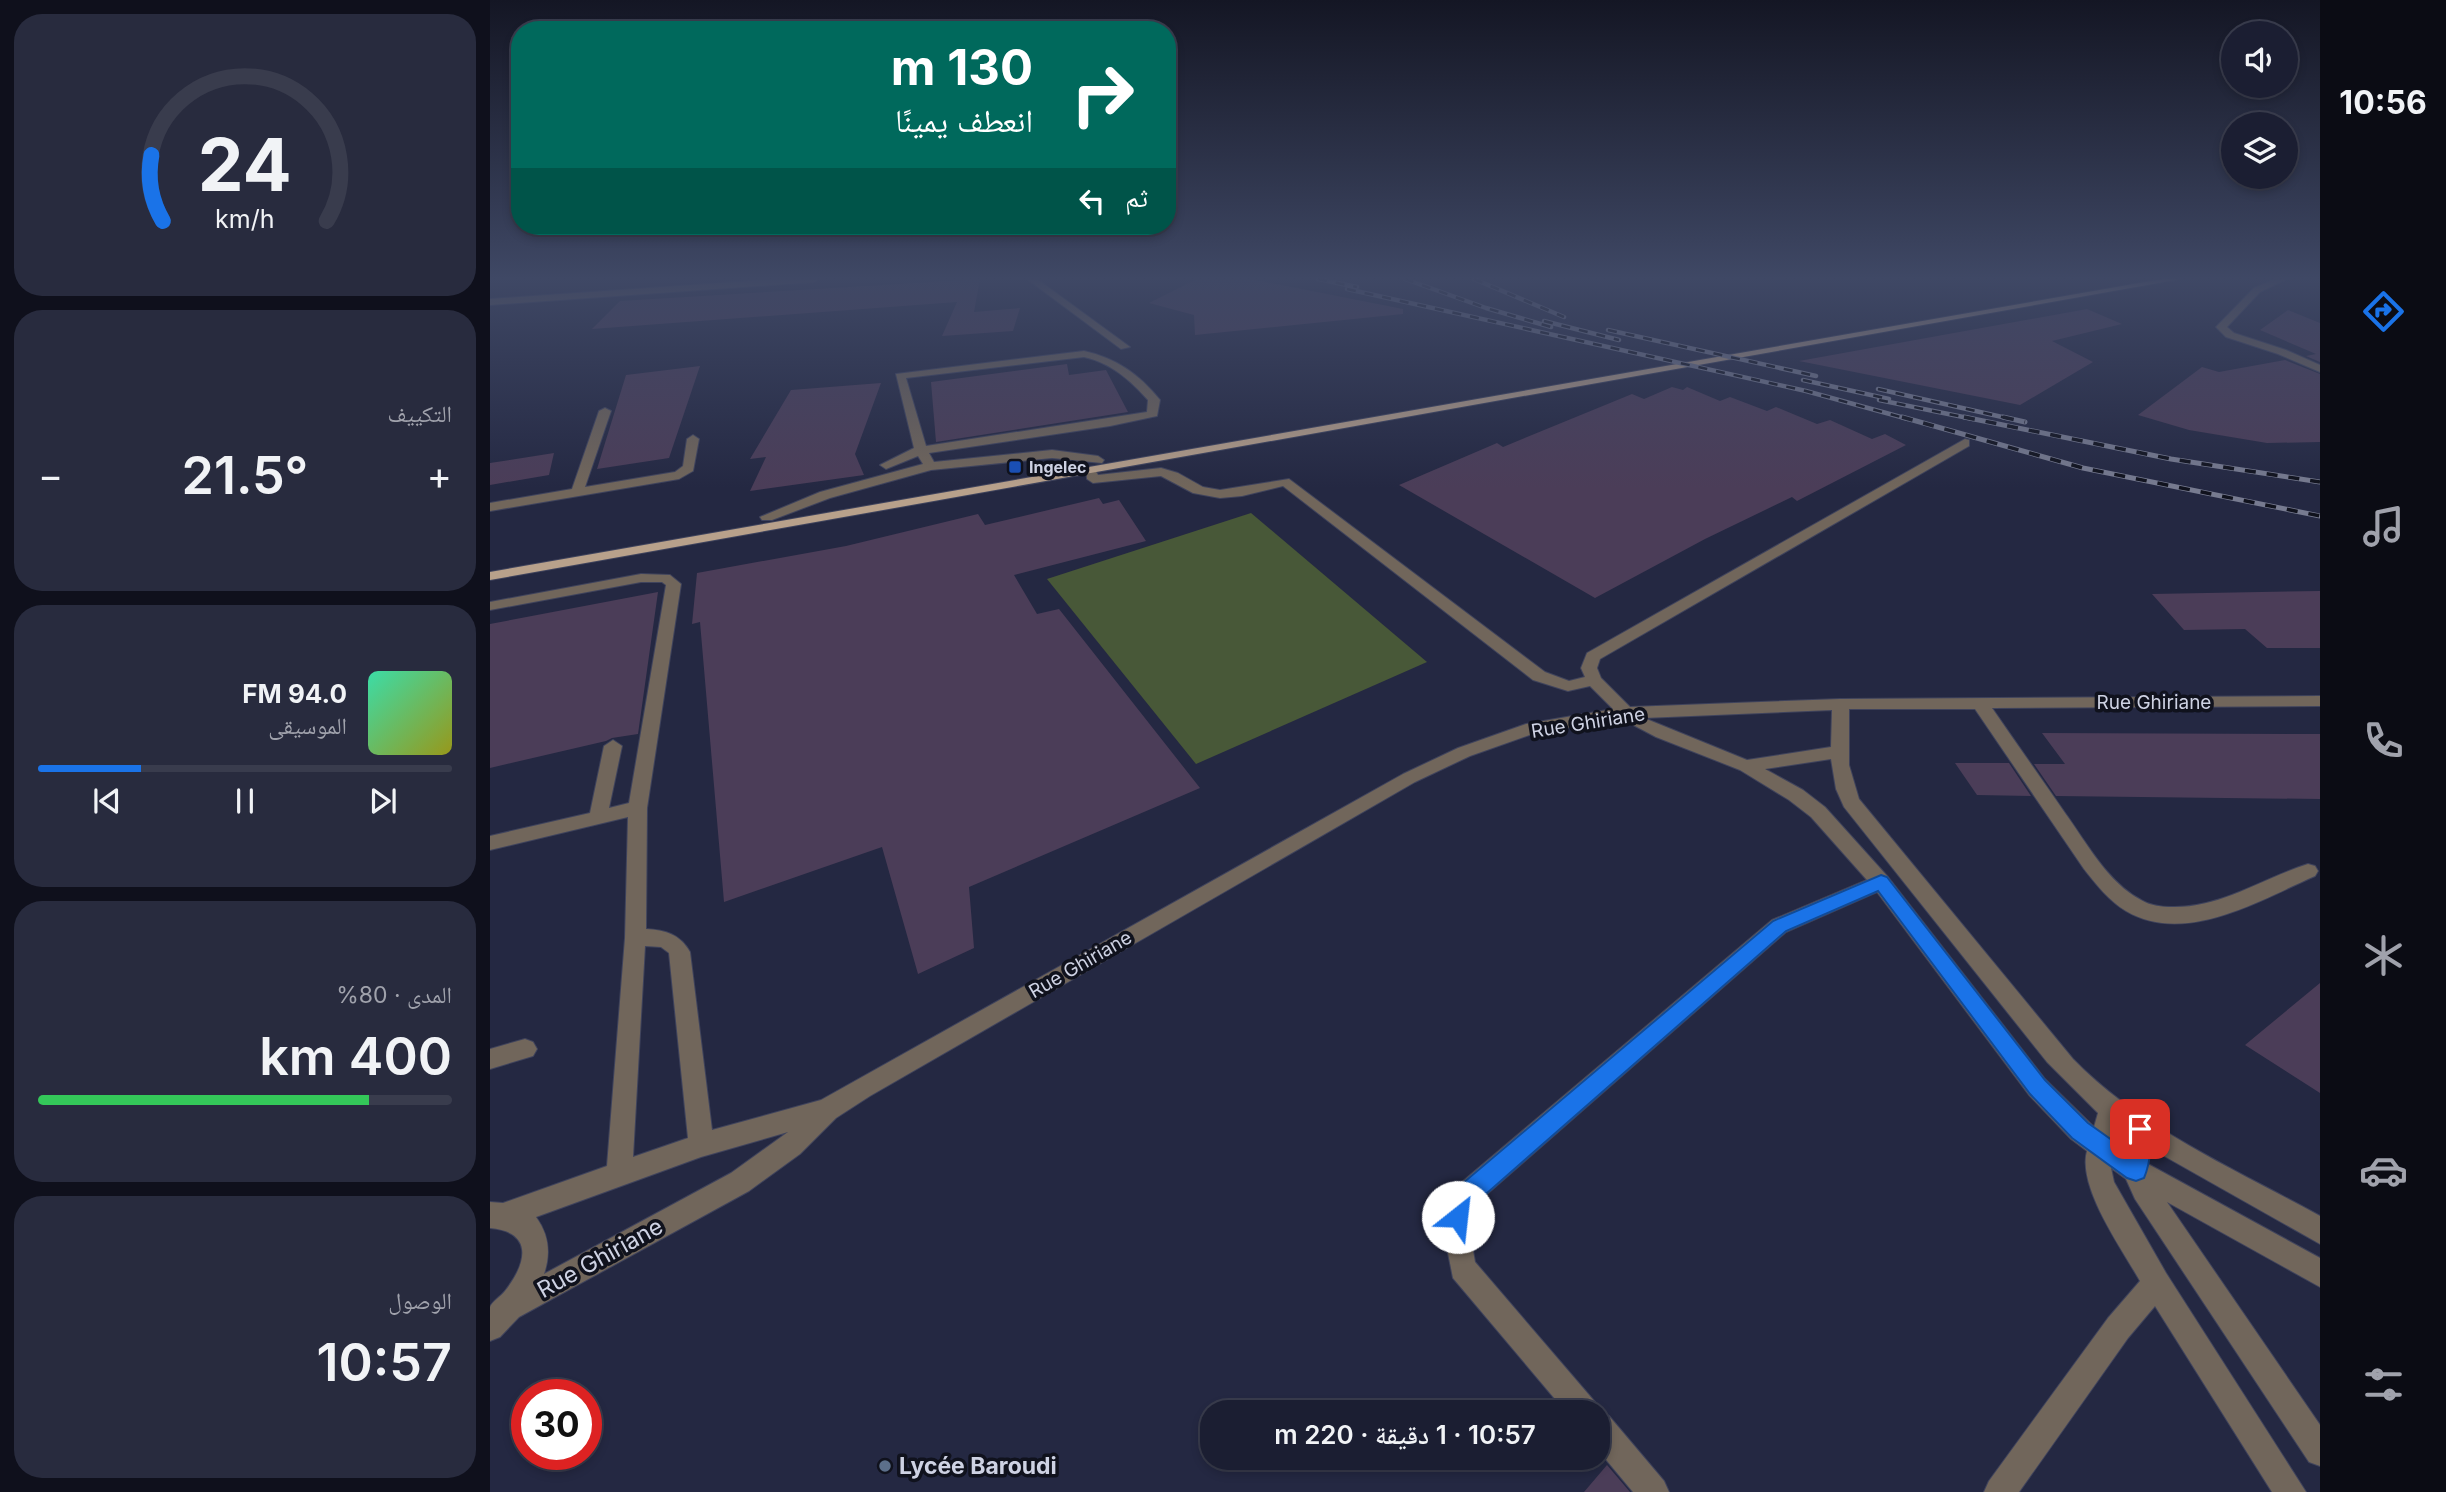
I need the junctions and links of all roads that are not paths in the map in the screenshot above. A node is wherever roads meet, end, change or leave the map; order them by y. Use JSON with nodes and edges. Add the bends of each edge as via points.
{"nodes":[{"id":1,"x":1716,"y":349,"type":"edge"},
{"id":2,"x":1774,"y":349,"type":"edge"},
{"id":3,"x":2272,"y":349,"type":"edge"},
{"id":4,"x":2320,"y":369,"type":"edge"},
{"id":5,"x":605,"y":411,"type":"dead end"},
{"id":6,"x":693,"y":439,"type":"dead end"},
{"id":7,"x":1965,"y":443,"type":"dead end"},
{"id":8,"x":921,"y":450,"type":"junction"},
{"id":9,"x":886,"y":466,"type":"dead end"},
{"id":10,"x":930,"y":466,"type":"junction"},
{"id":11,"x":1094,"y":466,"type":"junction"},
{"id":12,"x":576,"y":493,"type":"junction"},
{"id":13,"x":490,"y":507,"type":"edge"},
{"id":14,"x":767,"y":517,"type":"junction"},
{"id":15,"x":490,"y":565,"type":"edge"},
{"id":16,"x":490,"y":576,"type":"edge"},
{"id":17,"x":490,"y":606,"type":"edge"},
{"id":18,"x":1594,"y":680,"type":"junction"},
{"id":19,"x":2320,"y":701,"type":"edge"},
{"id":20,"x":1840,"y":704,"type":"junction"},
{"id":21,"x":1980,"y":704,"type":"junction"},
{"id":22,"x":1625,"y":713,"type":"junction"},
{"id":23,"x":613,"y":746,"type":"dead end"},
{"id":24,"x":1839,"y":752,"type":"junction"},
{"id":25,"x":1746,"y":766,"type":"junction"},
{"id":26,"x":638,"y":808,"type":"junction"},
{"id":27,"x":598,"y":818,"type":"junction"},
{"id":28,"x":490,"y":843,"type":"edge"},
{"id":29,"x":2308,"y":871,"type":"dead end"},
{"id":30,"x":1881,"y":882,"type":"junction"},
{"id":31,"x":635,"y":938,"type":"junction"},
{"id":32,"x":525,"y":1048,"type":"dead end"},
{"id":33,"x":490,"y":1059,"type":"edge"},
{"id":34,"x":827,"y":1110,"type":"junction"},
{"id":35,"x":2111,"y":1111,"type":"junction"},
{"id":36,"x":2140,"y":1129,"type":"junction"},
{"id":37,"x":701,"y":1145,"type":"junction"},
{"id":38,"x":2100,"y":1147,"type":"junction"},
{"id":39,"x":2136,"y":1170,"type":"junction"},
{"id":40,"x":619,"y":1173,"type":"junction"},
{"id":41,"x":498,"y":1215,"type":"edge"},
{"id":42,"x":2320,"y":1231,"type":"edge"},
{"id":43,"x":2320,"y":1273,"type":"edge"},
{"id":44,"x":2156,"y":1283,"type":"junction"},
{"id":45,"x":499,"y":1317,"type":"edge"},
{"id":46,"x":1575,"y":1400,"type":"edge"},
{"id":47,"x":1610,"y":1441,"type":"edge"},
{"id":48,"x":2320,"y":1451,"type":"edge"},
{"id":49,"x":1653,"y":1492,"type":"edge"},
{"id":50,"x":2000,"y":1492,"type":"edge"},
{"id":51,"x":2290,"y":1492,"type":"edge"}],
"edges":[{"from":1,"to":11,"type":"main road"},
{"from":2,"to":11,"type":"main road"},
{"from":3,"to":4,"type":"street"},
{"from":5,"to":12,"type":"street"},
{"from":6,"to":12,"type":"street","via":[[689,468],[678,475]]},
{"from":7,"to":18,"type":"street","via":[[1593,656],[1589,668]]},
{"from":8,"to":8,"type":"street","via":[[900,376],[1084,354],[1101,356],[1133,375],[1154,400],[1153,414]]},
{"from":8,"to":9,"type":"street"},
{"from":8,"to":10,"type":"street"},
{"from":10,"to":11,"type":"street","via":[[1052,454]]},
{"from":10,"to":14,"type":"street","via":[[825,495]]},
{"from":11,"to":14,"type":"main road"},
{"from":11,"to":16,"type":"main road"},
{"from":11,"to":18,"type":"street","via":[[1093,479],[1155,472],[1171,474],[1197,490],[1219,493],[1285,482],[1539,676],[1568,686]]},
{"from":12,"to":13,"type":"street"},
{"from":14,"to":15,"type":"main road"},
{"from":17,"to":26,"type":"street","via":[[641,578],[665,578],[674,584]]},
{"from":18,"to":22,"type":"street"},
{"from":19,"to":21,"type":"street","name":"Rue Ghiriane"},
{"from":20,"to":21,"type":"street","name":"Rue Ghiriane"},
{"from":20,"to":22,"type":"street","name":"Rue Ghiriane"},
{"from":20,"to":24,"type":"street"},
{"from":21,"to":29,"type":"street","via":[[2091,864],[2136,907],[2164,915],[2200,915]]},
{"from":22,"to":25,"type":"street"},
{"from":22,"to":34,"type":"street","name":"Rue Ghiriane","via":[[1532,729],[1464,752],[1409,778]]},
{"from":23,"to":27,"type":"street"},
{"from":24,"to":25,"type":"street"},
{"from":24,"to":35,"type":"street","via":[[1840,778],[1851,802],[2055,1055]]},
{"from":25,"to":30,"type":"street","via":[[1818,812]]},
{"from":26,"to":27,"type":"street"},
{"from":26,"to":31,"type":"street"},
{"from":27,"to":28,"type":"street"},
{"from":30,"to":38,"type":"street","via":[[2037,1087]]},
{"from":30,"to":46,"type":"street","via":[[1779,926],[1458,1202],[1463,1268]]},
{"from":31,"to":37,"type":"street","via":[[662,939],[679,951]]},
{"from":31,"to":40,"type":"street"},
{"from":32,"to":33,"type":"street"},
{"from":34,"to":37,"type":"street","name":"Rue Ghiriane"},
{"from":34,"to":45,"type":"street","name":"Rue Ghiriane","via":[[791,1146],[740,1182]]},
{"from":35,"to":36,"type":"street"},
{"from":35,"to":38,"type":"street"},
{"from":36,"to":39,"type":"street"},
{"from":36,"to":42,"type":"street"},
{"from":37,"to":40,"type":"street","name":"Rue Ghiriane"},
{"from":38,"to":39,"type":"street"},
{"from":38,"to":44,"type":"street","via":[[2097,1161],[2102,1186]]},
{"from":39,"to":43,"type":"street"},
{"from":39,"to":48,"type":"street","via":[[2150,1200]]},
{"from":40,"to":41,"type":"street","name":"Rue Ghiriane"},
{"from":41,"to":45,"type":"street","via":[[522,1221],[532,1232],[536,1247],[524,1287]]},
{"from":44,"to":50,"type":"street","via":[[2118,1328]]},
{"from":44,"to":51,"type":"street"},
{"from":47,"to":49,"type":"street"}]}
